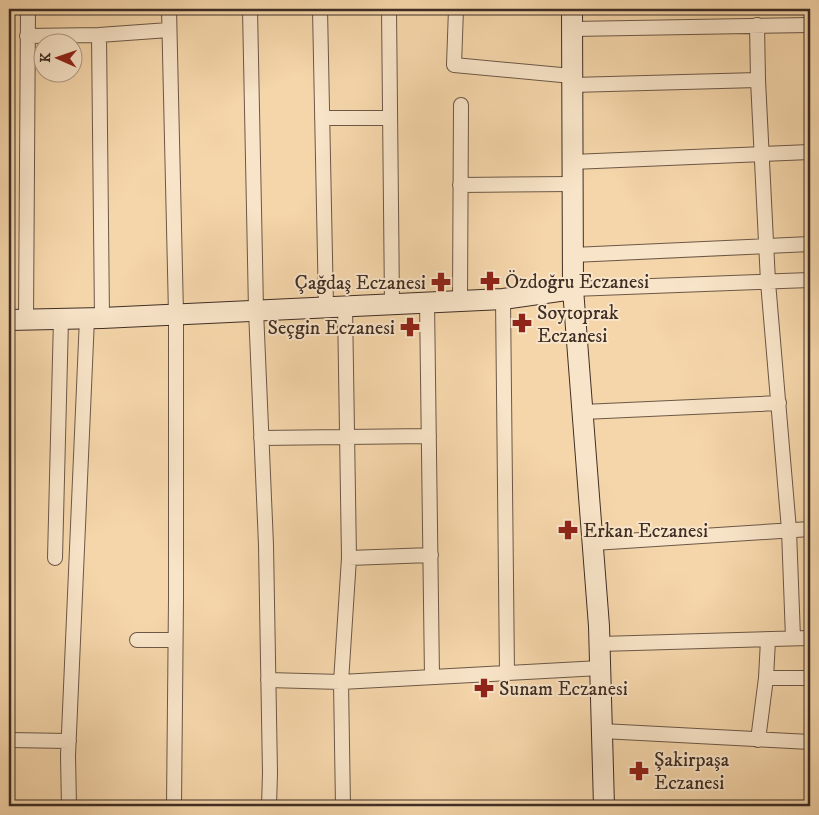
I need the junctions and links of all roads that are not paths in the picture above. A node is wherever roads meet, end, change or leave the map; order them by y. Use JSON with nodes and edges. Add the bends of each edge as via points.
{"nodes":[{"id":1,"x":28,"y":9,"type":"edge"},
{"id":2,"x":169,"y":9,"type":"edge"},
{"id":3,"x":250,"y":9,"type":"edge"},
{"id":4,"x":320,"y":9,"type":"edge"},
{"id":5,"x":389,"y":9,"type":"edge"},
{"id":6,"x":456,"y":9,"type":"edge"},
{"id":7,"x":572,"y":9,"type":"edge"},
{"id":8,"x":757,"y":25,"type":"junction"},
{"id":9,"x":810,"y":25,"type":"edge"},
{"id":10,"x":572,"y":29,"type":"junction"},
{"id":11,"x":169,"y":30,"type":"junction"},
{"id":12,"x":99,"y":35,"type":"junction"},
{"id":13,"x":27,"y":36,"type":"junction"},
{"id":14,"x":572,"y":80,"type":"junction"},
{"id":15,"x":758,"y":80,"type":"junction"},
{"id":16,"x":460,"y":105,"type":"dead end"},
{"id":17,"x":322,"y":118,"type":"junction"},
{"id":18,"x":389,"y":118,"type":"junction"},
{"id":19,"x":810,"y":152,"type":"edge"},
{"id":20,"x":761,"y":154,"type":"junction"},
{"id":21,"x":572,"y":162,"type":"junction"},
{"id":22,"x":572,"y":184,"type":"junction"},
{"id":23,"x":460,"y":185,"type":"junction"},
{"id":24,"x":810,"y":244,"type":"edge"},
{"id":25,"x":767,"y":246,"type":"junction"},
{"id":26,"x":573,"y":255,"type":"junction"},
{"id":27,"x":810,"y":280,"type":"edge"},
{"id":28,"x":768,"y":282,"type":"junction"},
{"id":29,"x":573,"y":288,"type":"junction"},
{"id":30,"x":503,"y":299,"type":"junction"},
{"id":31,"x":460,"y":301,"type":"junction"},
{"id":32,"x":427,"y":302,"type":"junction"},
{"id":33,"x":392,"y":304,"type":"junction"},
{"id":34,"x":346,"y":306,"type":"junction"},
{"id":35,"x":326,"y":307,"type":"junction"},
{"id":36,"x":256,"y":310,"type":"junction"},
{"id":37,"x":176,"y":314,"type":"junction"},
{"id":38,"x":94,"y":318,"type":"junction"},
{"id":39,"x":61,"y":319,"type":"junction"},
{"id":40,"x":17,"y":320,"type":"edge"},
{"id":41,"x":779,"y":403,"type":"junction"},
{"id":42,"x":583,"y":412,"type":"junction"},
{"id":43,"x":429,"y":436,"type":"junction"},
{"id":44,"x":261,"y":438,"type":"junction"},
{"id":45,"x":347,"y":438,"type":"junction"},
{"id":46,"x":810,"y":529,"type":"edge"},
{"id":47,"x":789,"y":530,"type":"junction"},
{"id":48,"x":594,"y":544,"type":"junction"},
{"id":49,"x":432,"y":555,"type":"junction"},
{"id":50,"x":55,"y":558,"type":"dead end"},
{"id":51,"x":349,"y":558,"type":"junction"},
{"id":52,"x":793,"y":638,"type":"junction"},
{"id":53,"x":810,"y":638,"type":"edge"},
{"id":54,"x":136,"y":640,"type":"dead end"},
{"id":55,"x":176,"y":640,"type":"junction"},
{"id":56,"x":768,"y":640,"type":"junction"},
{"id":57,"x":600,"y":644,"type":"junction"},
{"id":58,"x":600,"y":668,"type":"junction"},
{"id":59,"x":507,"y":673,"type":"junction"},
{"id":60,"x":432,"y":677,"type":"junction"},
{"id":61,"x":766,"y":678,"type":"junction"},
{"id":62,"x":810,"y":678,"type":"edge"},
{"id":63,"x":268,"y":680,"type":"junction"},
{"id":64,"x":341,"y":682,"type":"junction"},
{"id":65,"x":602,"y":731,"type":"junction"},
{"id":66,"x":9,"y":740,"type":"edge"},
{"id":67,"x":758,"y":740,"type":"junction"},
{"id":68,"x":69,"y":741,"type":"junction"},
{"id":69,"x":810,"y":742,"type":"edge"},
{"id":70,"x":69,"y":806,"type":"edge"},
{"id":71,"x":174,"y":806,"type":"edge"},
{"id":72,"x":269,"y":806,"type":"edge"},
{"id":73,"x":343,"y":806,"type":"edge"},
{"id":74,"x":604,"y":806,"type":"edge"}],
"edges":[{"from":1,"to":13,"type":"street"},
{"from":2,"to":11,"type":"street"},
{"from":3,"to":36,"type":"street"},
{"from":4,"to":17,"type":"street"},
{"from":5,"to":18,"type":"street"},
{"from":6,"to":14,"type":"street","via":[[454,65]]},
{"from":7,"to":10,"type":"main road"},
{"from":8,"to":9,"type":"street"},
{"from":8,"to":10,"type":"street"},
{"from":8,"to":15,"type":"street"},
{"from":10,"to":14,"type":"main road"},
{"from":11,"to":12,"type":"street"},
{"from":11,"to":37,"type":"street"},
{"from":12,"to":13,"type":"street"},
{"from":12,"to":38,"type":"street"},
{"from":13,"to":40,"type":"street"},
{"from":14,"to":15,"type":"street"},
{"from":14,"to":21,"type":"main road"},
{"from":15,"to":20,"type":"street"},
{"from":16,"to":23,"type":"street"},
{"from":17,"to":18,"type":"street"},
{"from":17,"to":35,"type":"street"},
{"from":18,"to":33,"type":"street"},
{"from":19,"to":20,"type":"street"},
{"from":20,"to":21,"type":"street"},
{"from":20,"to":25,"type":"street"},
{"from":21,"to":22,"type":"main road"},
{"from":22,"to":23,"type":"street"},
{"from":22,"to":26,"type":"main road"},
{"from":23,"to":31,"type":"street"},
{"from":24,"to":25,"type":"street"},
{"from":25,"to":26,"type":"street"},
{"from":25,"to":28,"type":"street"},
{"from":26,"to":29,"type":"main road"},
{"from":27,"to":28,"type":"street"},
{"from":28,"to":29,"type":"street"},
{"from":28,"to":41,"type":"street"},
{"from":29,"to":30,"type":"main road"},
{"from":29,"to":42,"type":"main road"},
{"from":30,"to":31,"type":"main road"},
{"from":30,"to":59,"type":"street"},
{"from":31,"to":32,"type":"main road"},
{"from":32,"to":33,"type":"main road"},
{"from":32,"to":43,"type":"street"},
{"from":33,"to":34,"type":"main road"},
{"from":34,"to":35,"type":"main road"},
{"from":34,"to":45,"type":"street"},
{"from":35,"to":36,"type":"main road"},
{"from":36,"to":37,"type":"main road"},
{"from":36,"to":44,"type":"street"},
{"from":37,"to":38,"type":"main road"},
{"from":37,"to":55,"type":"street"},
{"from":38,"to":39,"type":"main road"},
{"from":38,"to":68,"type":"street"},
{"from":39,"to":40,"type":"main road"},
{"from":39,"to":50,"type":"street"},
{"from":41,"to":42,"type":"street"},
{"from":41,"to":47,"type":"street"},
{"from":42,"to":48,"type":"main road"},
{"from":43,"to":45,"type":"street"},
{"from":43,"to":49,"type":"street"},
{"from":44,"to":45,"type":"street"},
{"from":44,"to":63,"type":"street"},
{"from":45,"to":51,"type":"street"},
{"from":46,"to":47,"type":"street"},
{"from":47,"to":48,"type":"street"},
{"from":47,"to":52,"type":"street"},
{"from":48,"to":57,"type":"main road"},
{"from":49,"to":51,"type":"street"},
{"from":49,"to":60,"type":"street"},
{"from":51,"to":64,"type":"street"},
{"from":52,"to":53,"type":"street"},
{"from":52,"to":56,"type":"street"},
{"from":54,"to":55,"type":"street"},
{"from":55,"to":71,"type":"street"},
{"from":56,"to":57,"type":"street"},
{"from":56,"to":61,"type":"street"},
{"from":57,"to":58,"type":"main road"},
{"from":58,"to":59,"type":"street"},
{"from":58,"to":65,"type":"main road"},
{"from":59,"to":60,"type":"street"},
{"from":60,"to":64,"type":"street"},
{"from":61,"to":62,"type":"street"},
{"from":61,"to":67,"type":"street"},
{"from":63,"to":64,"type":"street"},
{"from":63,"to":72,"type":"street"},
{"from":64,"to":73,"type":"street"},
{"from":65,"to":67,"type":"street"},
{"from":65,"to":74,"type":"main road"},
{"from":66,"to":68,"type":"street"},
{"from":67,"to":69,"type":"street"},
{"from":68,"to":70,"type":"street"}]}
